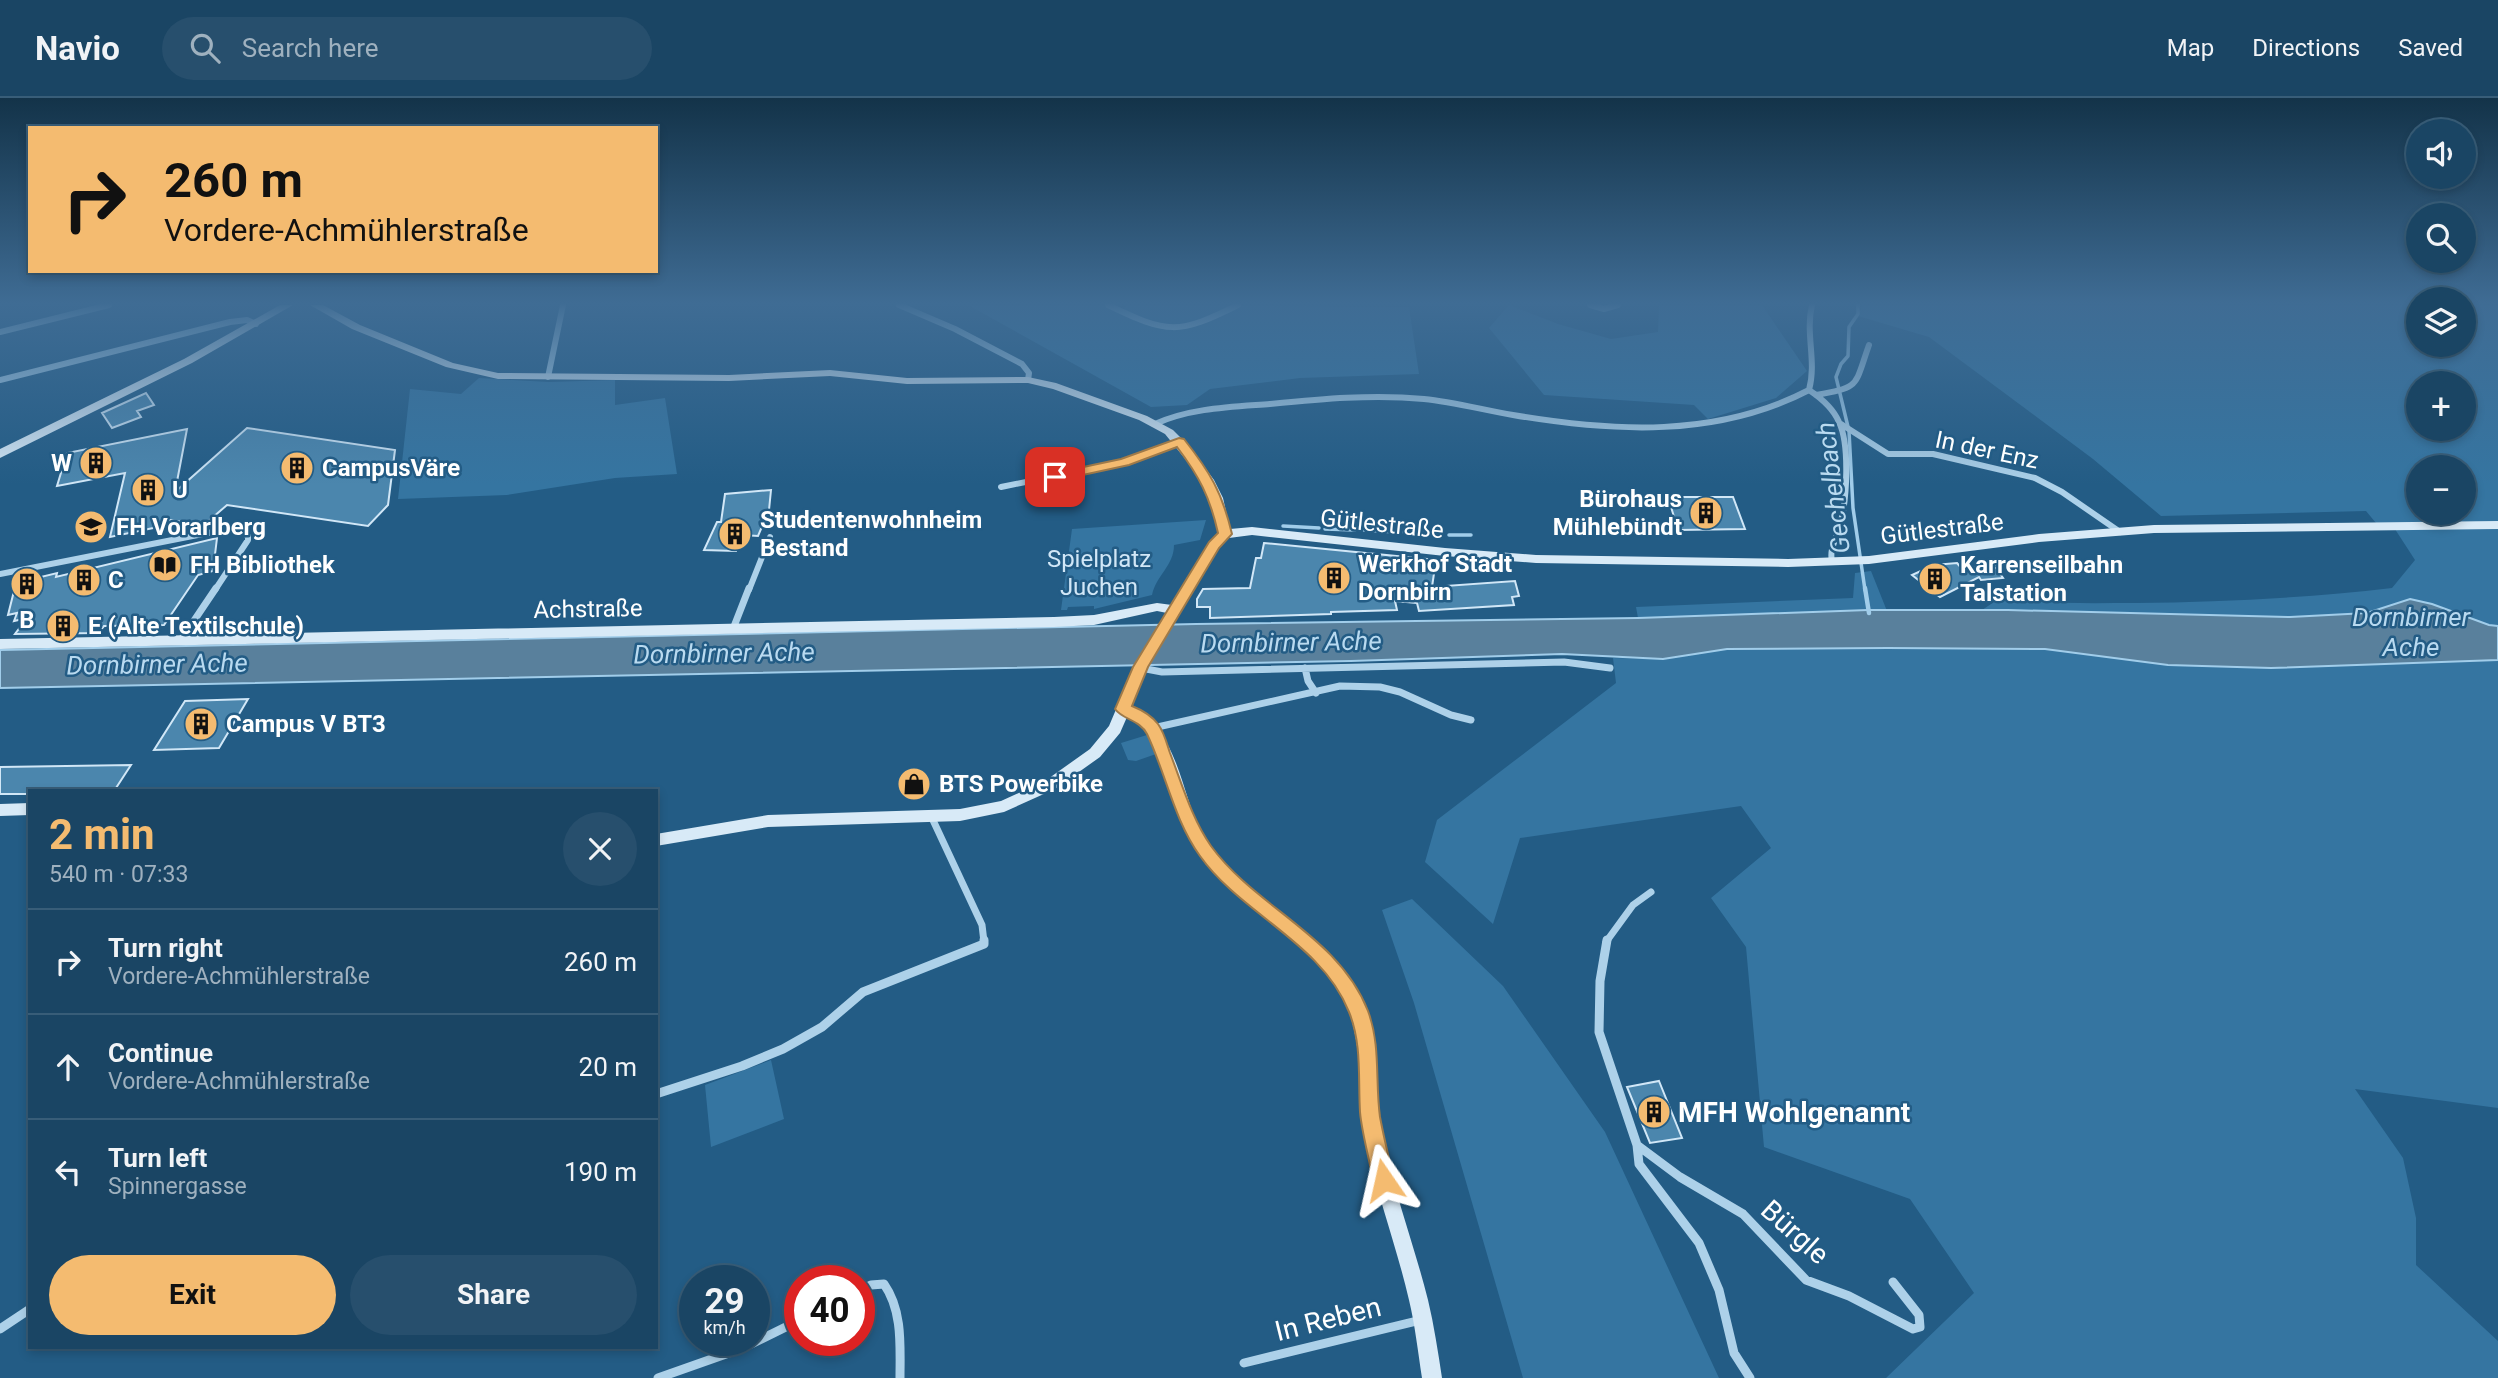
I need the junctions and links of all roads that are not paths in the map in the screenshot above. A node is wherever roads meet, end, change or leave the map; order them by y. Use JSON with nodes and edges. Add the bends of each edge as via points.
{"nodes":[{"id":1,"x":61,"y":365,"type":"edge"},
{"id":2,"x":182,"y":365,"type":"edge"},
{"id":3,"x":452,"y":365,"type":"edge"},
{"id":4,"x":551,"y":365,"type":"edge"},
{"id":5,"x":1023,"y":365,"type":"edge"},
{"id":6,"x":1813,"y":365,"type":"edge"},
{"id":7,"x":1862,"y":365,"type":"edge"},
{"id":8,"x":548,"y":377,"type":"junction"},
{"id":9,"x":0,"y":380,"type":"edge"},
{"id":10,"x":1028,"y":380,"type":"junction"},
{"id":11,"x":1809,"y":390,"type":"junction"},
{"id":12,"x":1816,"y":395,"type":"junction"},
{"id":13,"x":1155,"y":424,"type":"junction"},
{"id":14,"x":1842,"y":425,"type":"junction"},
{"id":15,"x":1179,"y":442,"type":"junction"},
{"id":16,"x":0,"y":454,"type":"edge"},
{"id":17,"x":1001,"y":488,"type":"dead end"},
{"id":18,"x":2498,"y":524,"type":"edge"},
{"id":19,"x":2120,"y":532,"type":"junction"},
{"id":20,"x":1225,"y":534,"type":"junction"},
{"id":21,"x":770,"y":537,"type":"dead end"},
{"id":22,"x":1832,"y":562,"type":"junction"},
{"id":23,"x":0,"y":574,"type":"edge"},
{"id":24,"x":1172,"y":615,"type":"junction"},
{"id":25,"x":733,"y":629,"type":"junction"},
{"id":26,"x":181,"y":640,"type":"junction"},
{"id":27,"x":0,"y":644,"type":"edge"},
{"id":28,"x":1305,"y":668,"type":"junction"},
{"id":29,"x":1610,"y":668,"type":"dead end"},
{"id":30,"x":1140,"y":669,"type":"junction"},
{"id":31,"x":1316,"y":693,"type":"junction"},
{"id":32,"x":1123,"y":709,"type":"junction"},
{"id":33,"x":1471,"y":720,"type":"dead end"},
{"id":34,"x":1153,"y":729,"type":"junction"},
{"id":35,"x":28,"y":809,"type":"edge"},
{"id":36,"x":0,"y":810,"type":"edge"},
{"id":37,"x":932,"y":818,"type":"junction"},
{"id":38,"x":658,"y":840,"type":"edge"},
{"id":39,"x":1651,"y":892,"type":"dead end"},
{"id":40,"x":658,"y":1093,"type":"edge"},
{"id":41,"x":1637,"y":1145,"type":"junction"},
{"id":42,"x":1893,"y":1282,"type":"dead end"},
{"id":43,"x":875,"y":1285,"type":"edge"},
{"id":44,"x":28,"y":1310,"type":"edge"},
{"id":45,"x":1423,"y":1319,"type":"junction"},
{"id":46,"x":784,"y":1328,"type":"edge"},
{"id":47,"x":0,"y":1329,"type":"edge"},
{"id":48,"x":1244,"y":1363,"type":"dead end"},
{"id":49,"x":658,"y":1378,"type":"edge"},
{"id":50,"x":900,"y":1378,"type":"edge"},
{"id":51,"x":1432,"y":1378,"type":"edge"},
{"id":52,"x":1750,"y":1378,"type":"edge"}],
"edges":[{"from":1,"to":9,"type":"street"},
{"from":2,"to":16,"type":"street"},
{"from":3,"to":8,"type":"street","via":[[498,376]]},
{"from":4,"to":8,"type":"street"},
{"from":5,"to":10,"type":"street"},
{"from":6,"to":11,"type":"street"},
{"from":7,"to":12,"type":"street","via":[[1849,389]]},
{"from":8,"to":10,"type":"street","via":[[729,378],[830,373],[907,382]]},
{"from":10,"to":13,"type":"street"},
{"from":11,"to":12,"type":"street","name":"In der Enz"},
{"from":11,"to":13,"type":"street","via":[[1779,406],[1704,425],[1575,423],[1423,399],[1369,397],[1242,405]]},
{"from":12,"to":14,"type":"street","name":"In der Enz"},
{"from":13,"to":15,"type":"street"},
{"from":14,"to":19,"type":"street","name":"In der Enz","via":[[1896,456],[1933,454],[2026,474],[2062,492]]},
{"from":14,"to":22,"type":"street","via":[[1845,486],[1840,526],[1829,553]]},
{"from":15,"to":17,"type":"street","via":[[1124,462]]},
{"from":15,"to":20,"type":"street","via":[[1217,498]]},
{"from":18,"to":19,"type":"street","name":"Gütlestraße"},
{"from":19,"to":22,"type":"street","name":"Gütlestraße"},
{"from":20,"to":22,"type":"street","name":"Gütlestraße","via":[[1252,531],[1536,559]]},
{"from":20,"to":24,"type":"street"},
{"from":21,"to":25,"type":"street"},
{"from":23,"to":26,"type":"street","via":[[179,537],[242,531],[248,540]]},
{"from":24,"to":25,"type":"street","name":"Achstraße","via":[[1157,607],[1094,620]]},
{"from":24,"to":30,"type":"street"},
{"from":25,"to":26,"type":"street","name":"Achstraße"},
{"from":26,"to":27,"type":"street","name":"Achstraße"},
{"from":28,"to":29,"type":"street","via":[[1564,662]]},
{"from":28,"to":30,"type":"street"},
{"from":28,"to":31,"type":"street"},
{"from":30,"to":32,"type":"street"},
{"from":31,"to":33,"type":"street","via":[[1340,686],[1380,687]]},
{"from":31,"to":34,"type":"street"},
{"from":32,"to":34,"type":"street","via":[[1140,716]]},
{"from":32,"to":37,"type":"street","via":[[1102,747],[1050,785],[1003,806]]},
{"from":34,"to":45,"type":"street","via":[[1200,843],[1230,878],[1321,956],[1339,976],[1359,1012],[1368,1046],[1370,1115]]},
{"from":35,"to":36,"type":"street"},
{"from":37,"to":38,"type":"street","via":[[768,821]]},
{"from":37,"to":40,"type":"street","via":[[982,925],[984,944],[863,992],[824,1026],[782,1049]]},
{"from":39,"to":41,"type":"street","via":[[1633,905],[1607,937],[1600,981],[1599,1032]]},
{"from":41,"to":42,"type":"street","name":"Bürgle","via":[[1743,1214],[1806,1280],[1913,1329],[1920,1327],[1919,1315]]},
{"from":41,"to":52,"type":"street","via":[[1639,1164],[1699,1243],[1719,1290],[1734,1353]]},
{"from":43,"to":50,"type":"street","via":[[884,1284],[891,1292]]},
{"from":44,"to":47,"type":"street"},
{"from":45,"to":48,"type":"street","name":"In Reben"},
{"from":45,"to":51,"type":"street"},
{"from":46,"to":49,"type":"street","via":[[743,1348]]}]}
